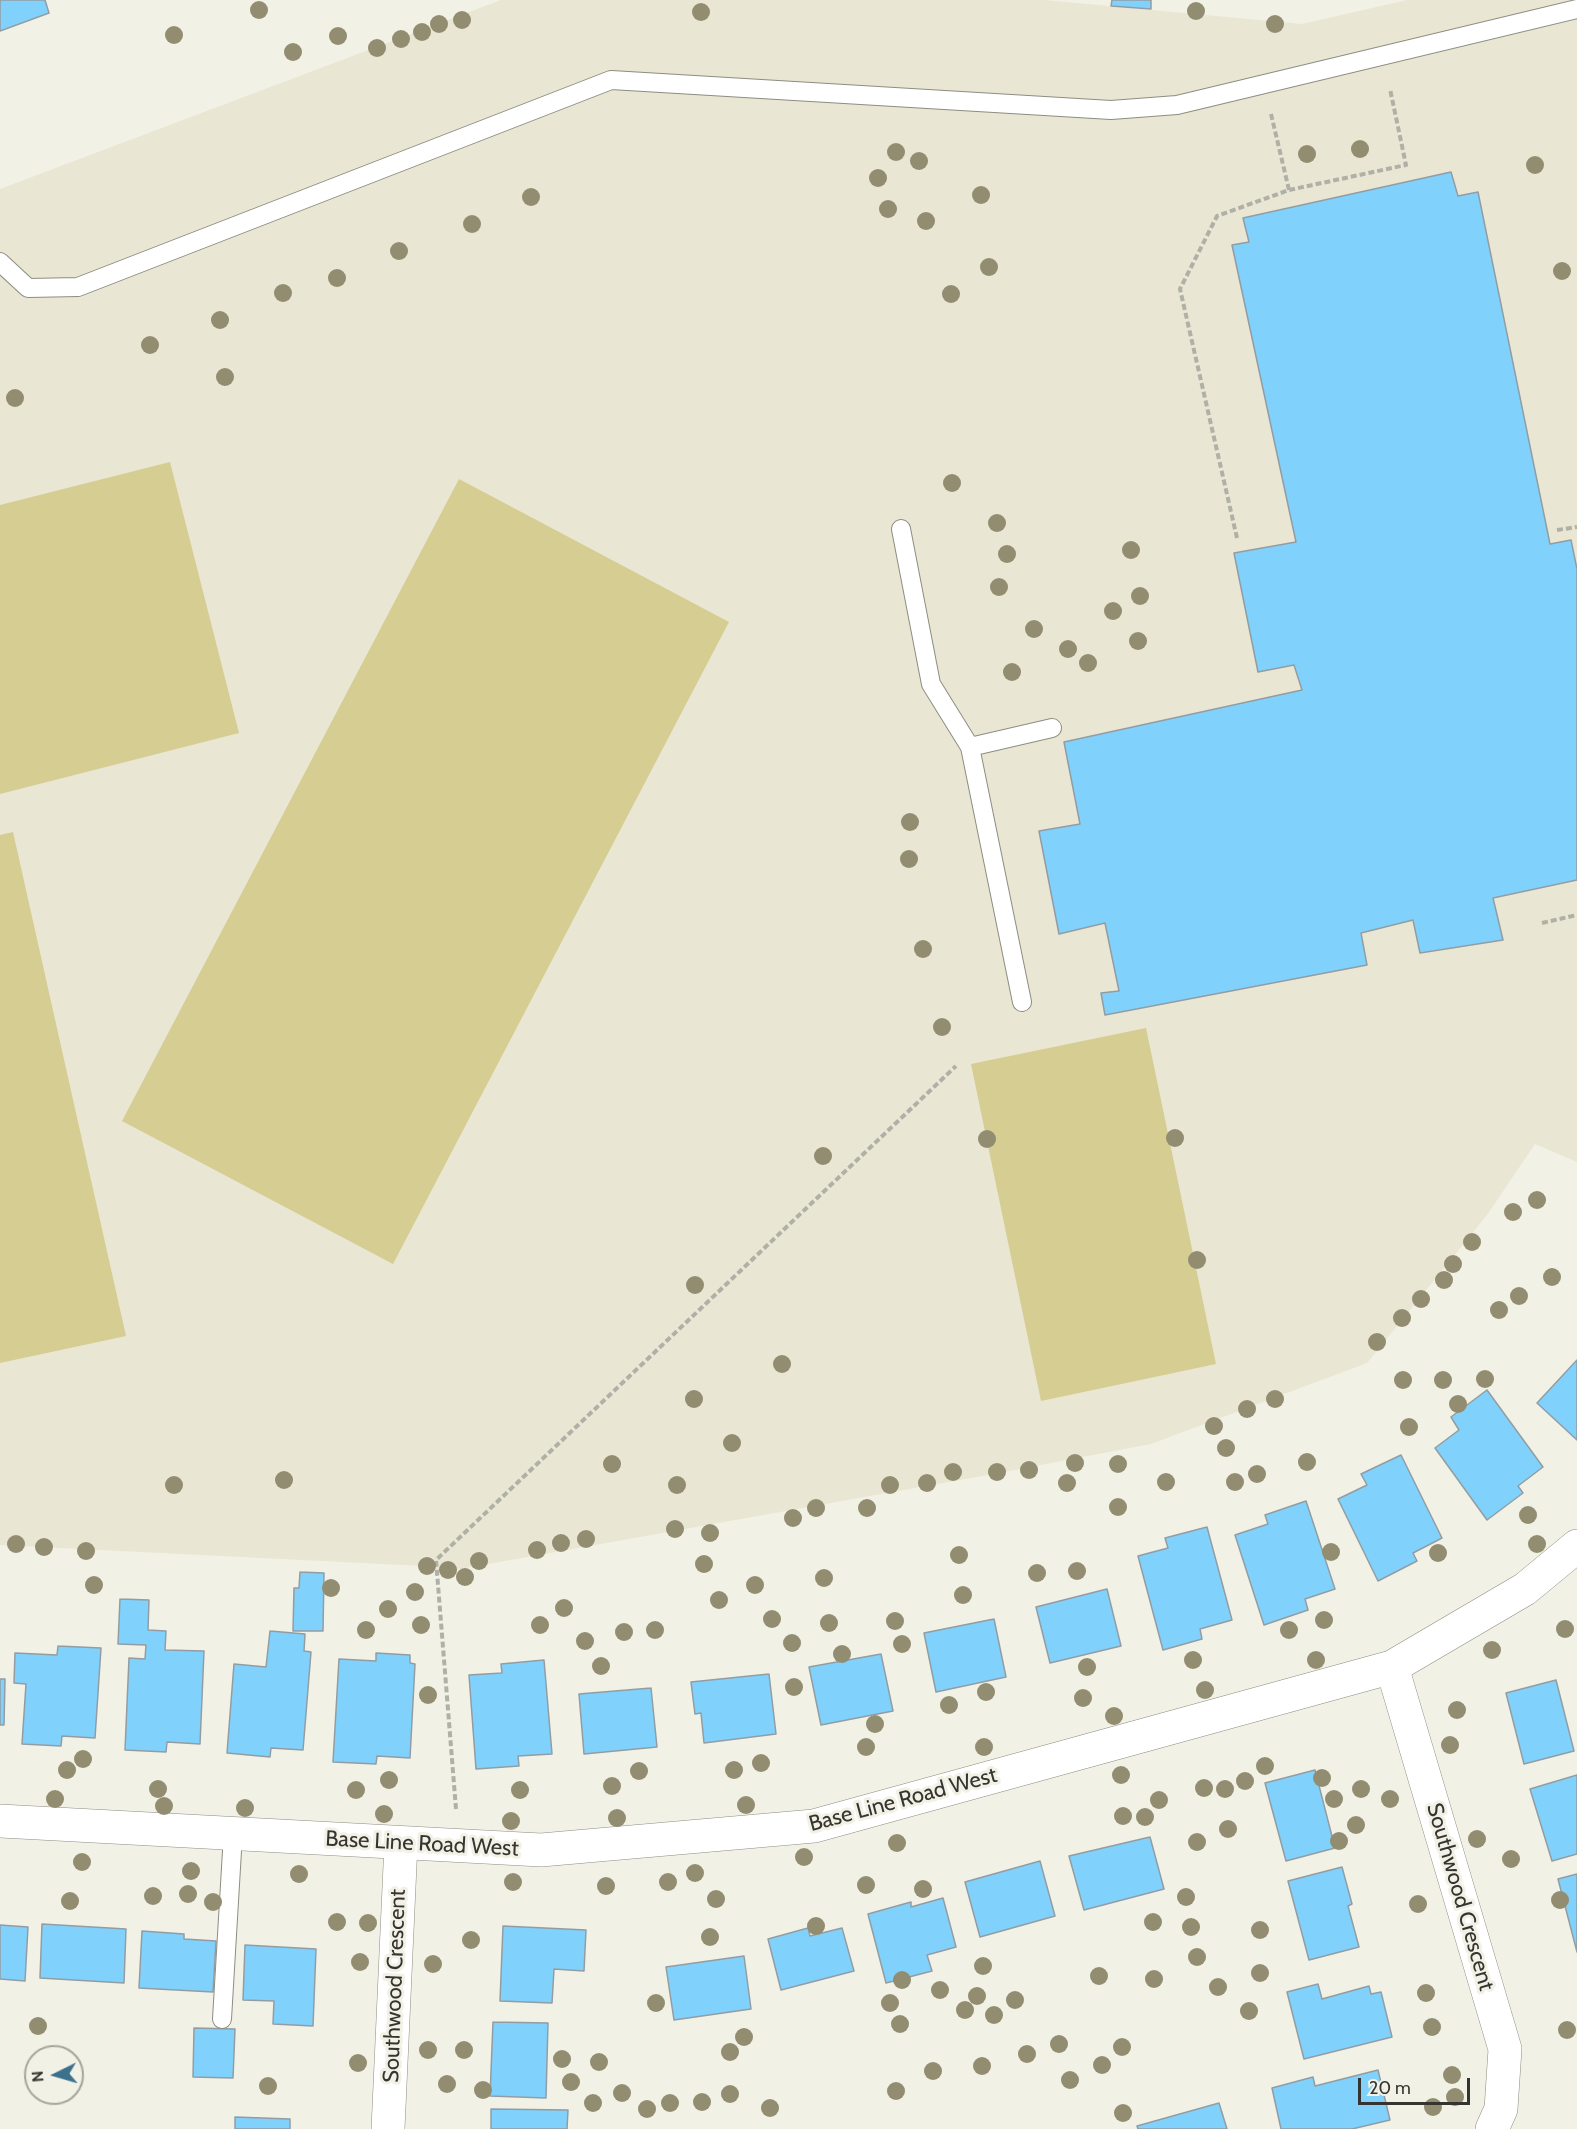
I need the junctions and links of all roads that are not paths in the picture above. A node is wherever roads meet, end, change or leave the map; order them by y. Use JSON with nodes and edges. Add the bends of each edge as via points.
{"nodes":[{"id":1,"x":1577,"y":9,"type":"edge"},
{"id":2,"x":0,"y":262,"type":"edge"},
{"id":3,"x":900,"y":529,"type":"dead end"},
{"id":4,"x":1052,"y":728,"type":"dead end"},
{"id":5,"x":970,"y":747,"type":"junction"},
{"id":6,"x":1022,"y":1002,"type":"dead end"},
{"id":7,"x":1577,"y":1546,"type":"edge"},
{"id":8,"x":1392,"y":1667,"type":"junction"},
{"id":9,"x":0,"y":1821,"type":"edge"},
{"id":10,"x":233,"y":1834,"type":"junction"},
{"id":11,"x":401,"y":1843,"type":"junction"},
{"id":12,"x":222,"y":2019,"type":"dead end"},
{"id":13,"x":388,"y":2129,"type":"edge"},
{"id":14,"x":1492,"y":2129,"type":"edge"}],
"edges":[{"from":1,"to":2,"type":"lane","via":[[1177,105],[1111,111],[611,80],[78,287],[28,288]]},
{"from":3,"to":5,"type":"lane","via":[[931,684]]},
{"from":4,"to":5,"type":"lane"},
{"from":5,"to":6,"type":"lane"},
{"from":7,"to":8,"type":"street","name":"Base Line Road West","via":[[1526,1589]]},
{"from":8,"to":11,"type":"street","name":"Base Line Road West","via":[[814,1826],[541,1850]]},
{"from":8,"to":14,"type":"street","name":"Southwood Crescent","via":[[1505,2049],[1501,2109]]},
{"from":9,"to":10,"type":"street","name":"Base Line Road West"},
{"from":10,"to":11,"type":"street","name":"Base Line Road West"},
{"from":10,"to":12,"type":"lane"},
{"from":11,"to":13,"type":"street","name":"Southwood Crescent"}]}
